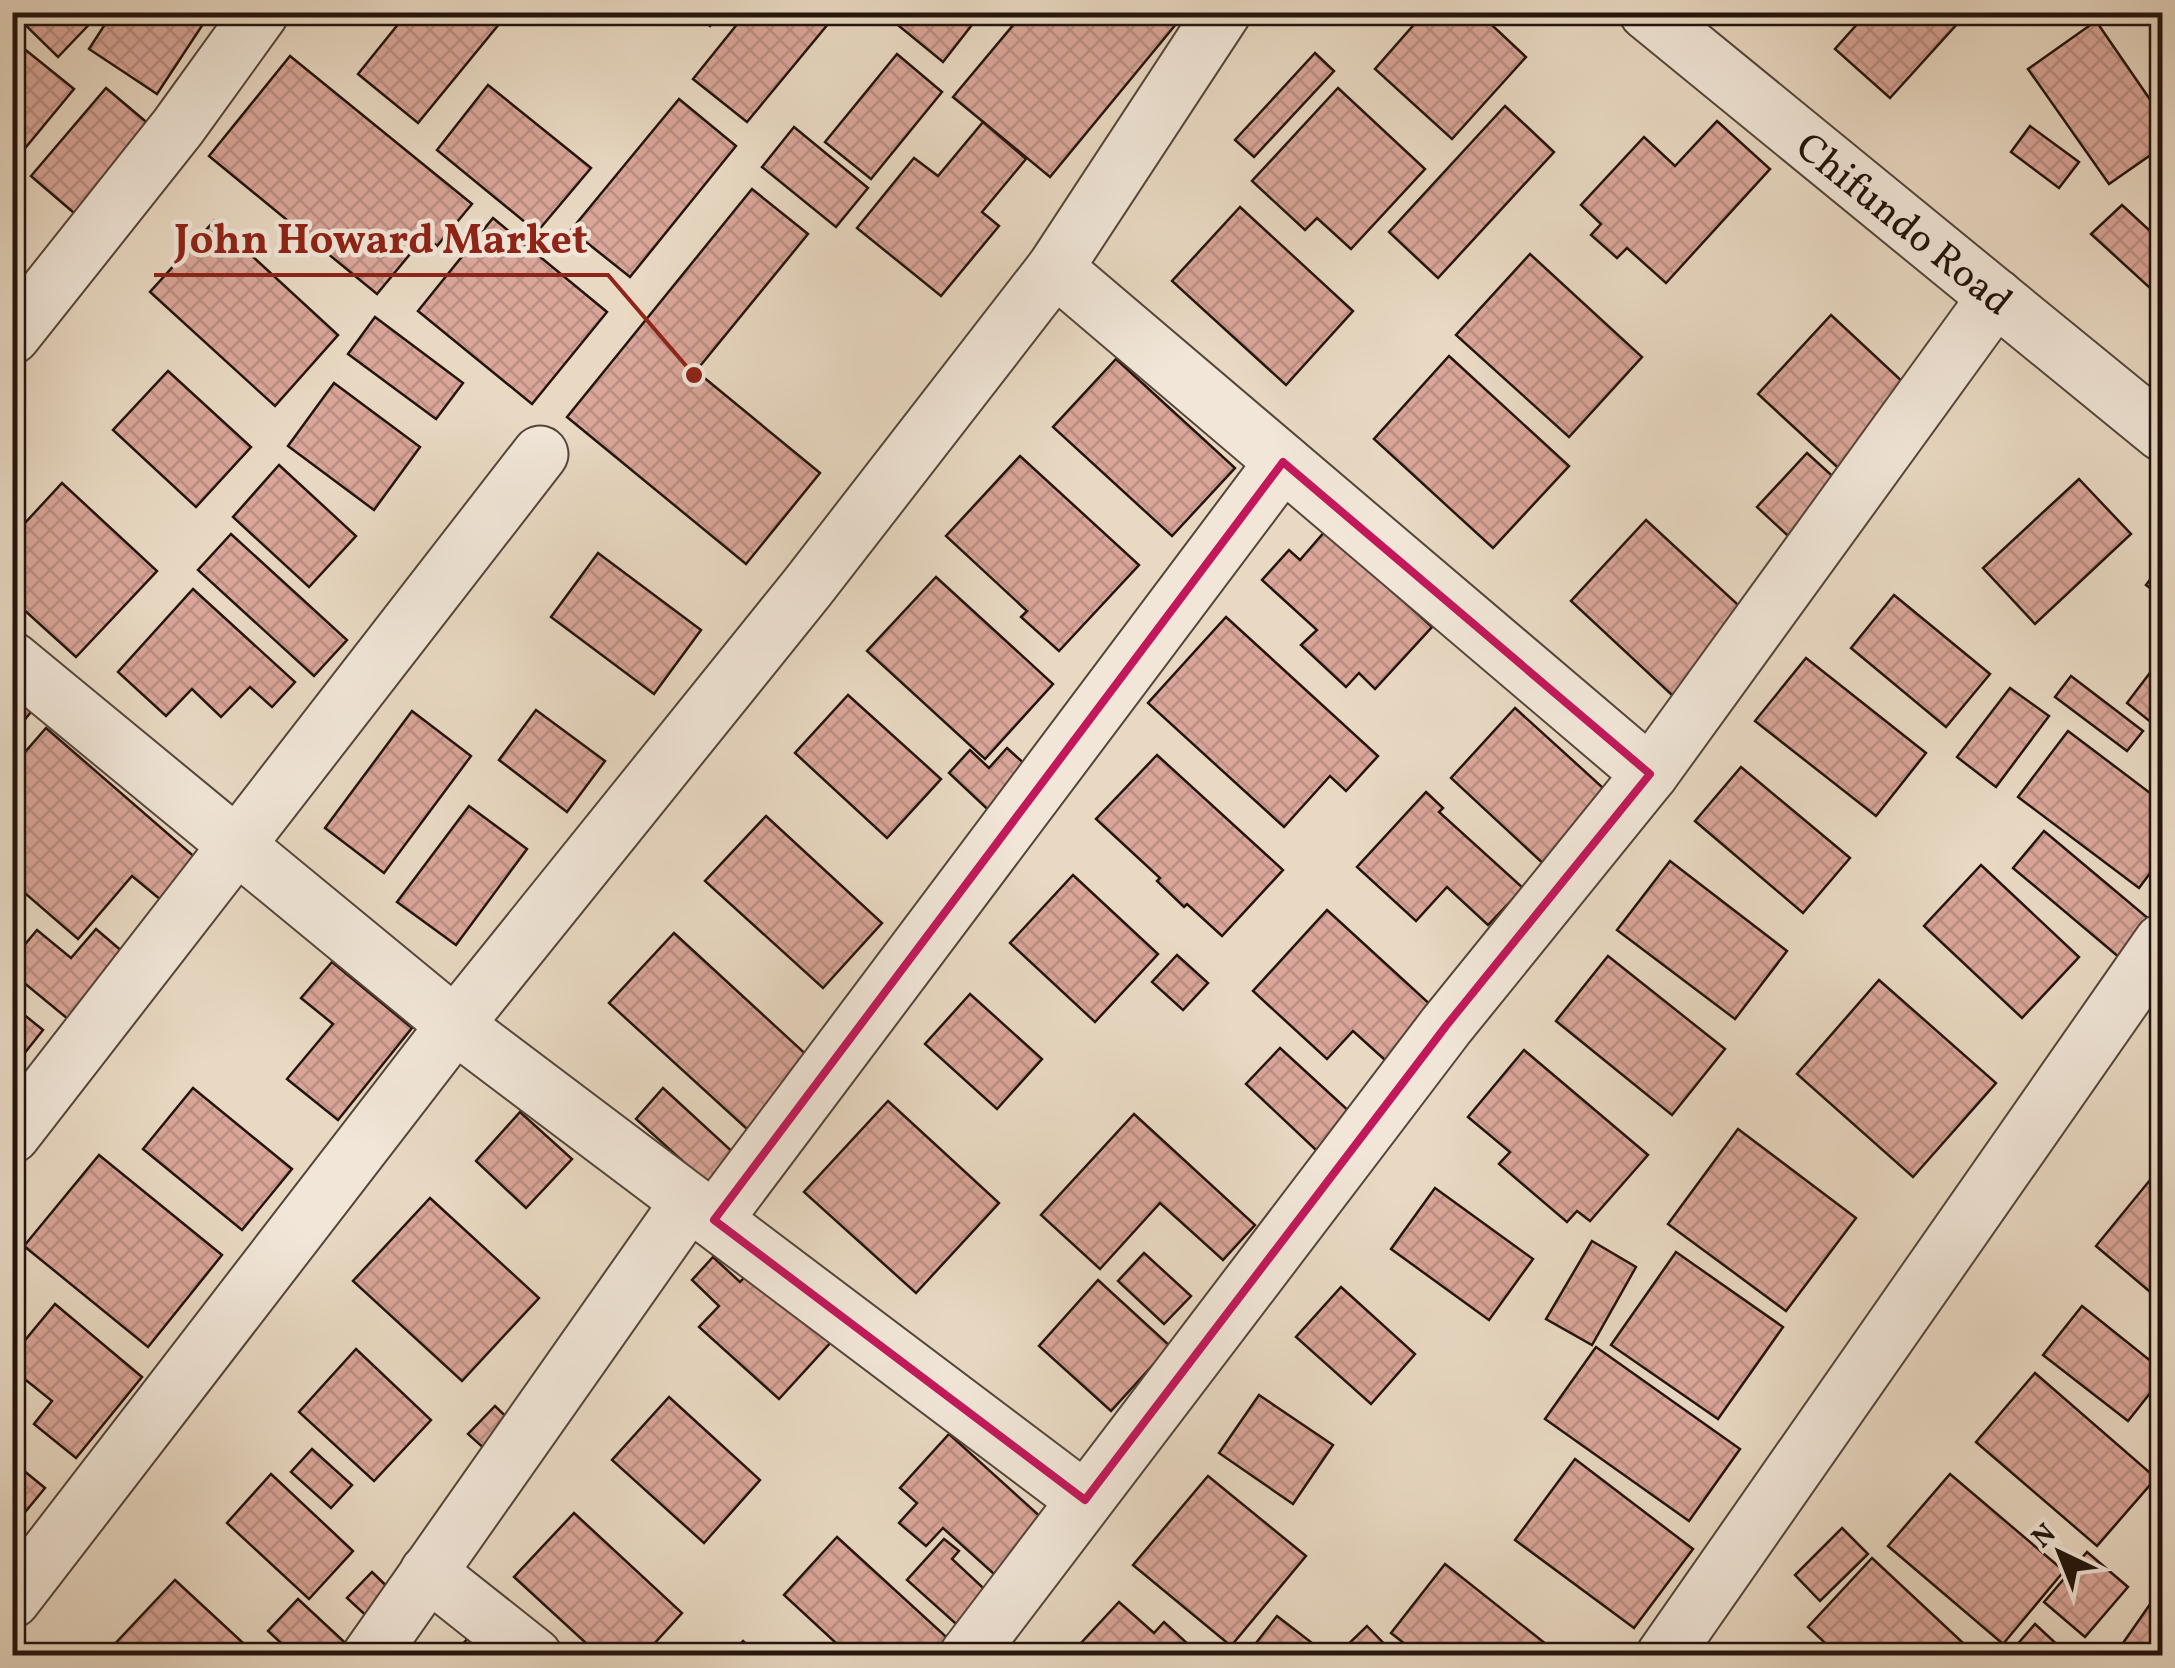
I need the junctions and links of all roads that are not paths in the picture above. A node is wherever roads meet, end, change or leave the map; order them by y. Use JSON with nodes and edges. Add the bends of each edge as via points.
{"nodes":[{"id":1,"x":261,"y":12,"type":"edge"},
{"id":2,"x":1223,"y":12,"type":"edge"},
{"id":3,"x":1648,"y":12,"type":"edge"},
{"id":4,"x":1055,"y":268,"type":"junction"},
{"id":5,"x":1996,"y":297,"type":"junction"},
{"id":6,"x":12,"y":336,"type":"edge"},
{"id":7,"x":2162,"y":433,"type":"edge"},
{"id":8,"x":540,"y":454,"type":"dead end"},
{"id":9,"x":1283,"y":462,"type":"junction"},
{"id":10,"x":12,"y":660,"type":"edge"},
{"id":11,"x":1650,"y":774,"type":"junction"},
{"id":12,"x":237,"y":844,"type":"junction"},
{"id":13,"x":2162,"y":942,"type":"edge"},
{"id":14,"x":455,"y":1025,"type":"junction"},
{"id":15,"x":12,"y":1135,"type":"edge"},
{"id":16,"x":702,"y":1211,"type":"junction"},
{"id":17,"x":1085,"y":1500,"type":"junction"},
{"id":18,"x":428,"y":1572,"type":"junction"},
{"id":19,"x":12,"y":1600,"type":"edge"},
{"id":20,"x":370,"y":1656,"type":"edge"},
{"id":21,"x":534,"y":1656,"type":"edge"},
{"id":22,"x":967,"y":1656,"type":"edge"},
{"id":23,"x":1664,"y":1656,"type":"edge"}],
"edges":[{"from":1,"to":6,"type":"street"},
{"from":2,"to":4,"type":"street"},
{"from":3,"to":5,"type":"street","name":"Chifundo Road"},
{"from":4,"to":9,"type":"street"},
{"from":4,"to":14,"type":"street"},
{"from":5,"to":7,"type":"street","name":"Chifundo Road"},
{"from":5,"to":11,"type":"street"},
{"from":8,"to":12,"type":"street"},
{"from":9,"to":11,"type":"street"},
{"from":9,"to":16,"type":"street"},
{"from":10,"to":12,"type":"street"},
{"from":11,"to":17,"type":"street","via":[[1446,1026]]},
{"from":12,"to":14,"type":"street"},
{"from":12,"to":15,"type":"street"},
{"from":13,"to":23,"type":"street"},
{"from":14,"to":16,"type":"street"},
{"from":14,"to":19,"type":"street"},
{"from":16,"to":17,"type":"street"},
{"from":16,"to":18,"type":"street"},
{"from":17,"to":22,"type":"street"},
{"from":18,"to":20,"type":"street"},
{"from":18,"to":21,"type":"street"}]}
